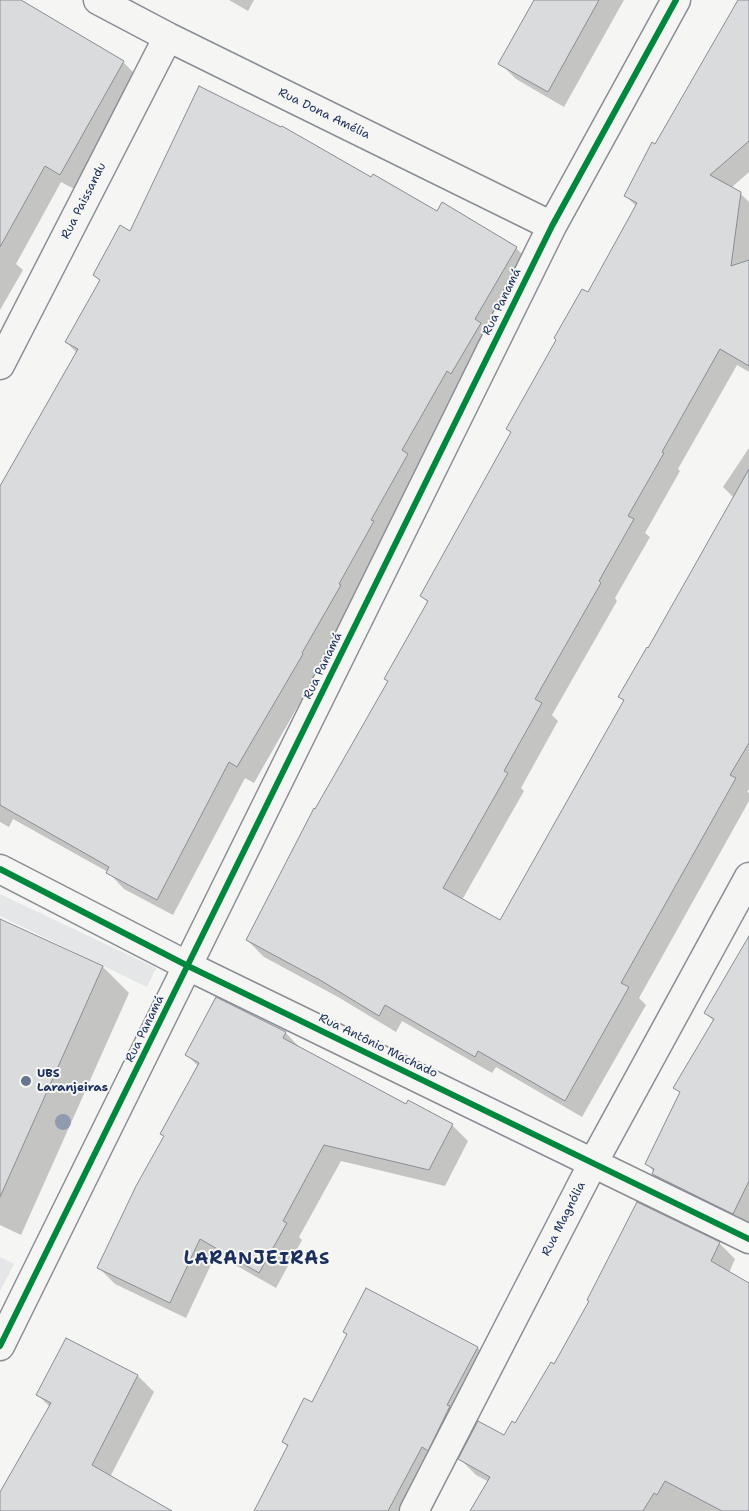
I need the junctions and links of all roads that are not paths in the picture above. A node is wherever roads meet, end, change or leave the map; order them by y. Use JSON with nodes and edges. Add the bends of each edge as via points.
{"nodes":[{"id":1,"x":98,"y":0,"type":"edge"},
{"id":2,"x":676,"y":0,"type":"edge"},
{"id":3,"x":168,"y":37,"type":"junction"},
{"id":4,"x":552,"y":226,"type":"junction"},
{"id":5,"x":0,"y":365,"type":"edge"},
{"id":6,"x":0,"y":868,"type":"edge"},
{"id":7,"x":749,"y":877,"type":"edge"},
{"id":8,"x":188,"y":966,"type":"junction"},
{"id":9,"x":593,"y":1163,"type":"junction"},
{"id":10,"x":749,"y":1239,"type":"edge"},
{"id":11,"x":0,"y":1346,"type":"edge"},
{"id":12,"x":414,"y":1511,"type":"edge"}],
"edges":[{"from":1,"to":3,"type":"street","name":"Rua Dona Amélia"},
{"from":2,"to":4,"type":"street","name":"Rua Panamá"},
{"from":3,"to":4,"type":"street","name":"Rua Dona Amélia"},
{"from":3,"to":5,"type":"street","name":"Rua Paissandu"},
{"from":4,"to":8,"type":"street","name":"Rua Panamá"},
{"from":6,"to":8,"type":"street","name":"Rua Antônio Machado"},
{"from":7,"to":9,"type":"street","name":"Rua Magnólia"},
{"from":8,"to":9,"type":"street","name":"Rua Antônio Machado"},
{"from":8,"to":11,"type":"street","name":"Rua Panamá"},
{"from":9,"to":10,"type":"street","name":"Rua Antônio Machado"},
{"from":9,"to":12,"type":"street","name":"Rua Magnólia"}]}
